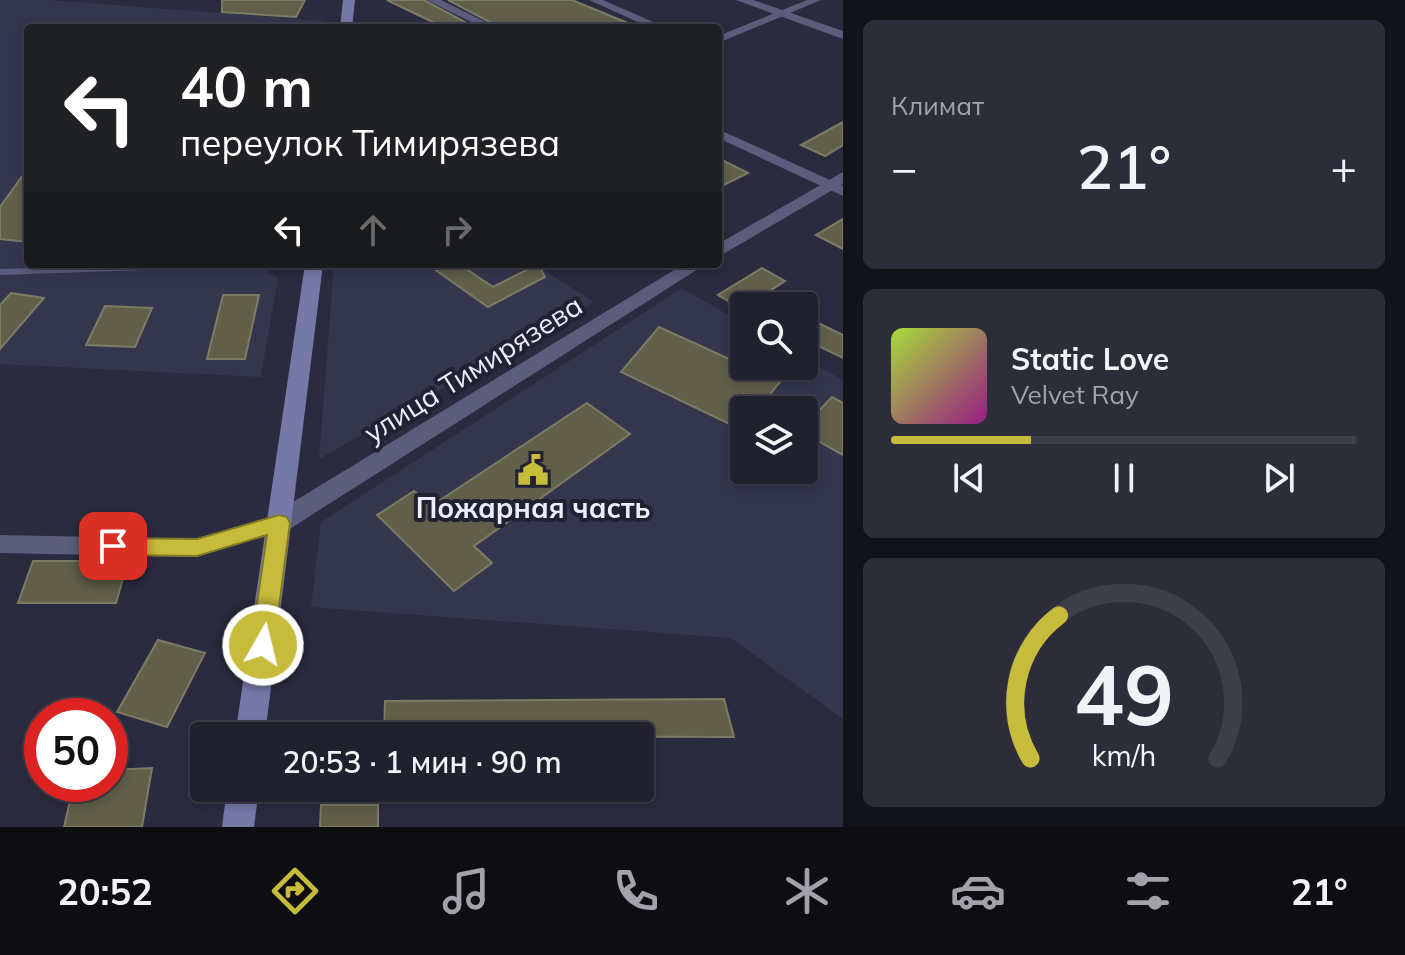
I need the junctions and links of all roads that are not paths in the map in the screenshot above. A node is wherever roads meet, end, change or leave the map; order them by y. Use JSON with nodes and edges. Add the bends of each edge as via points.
{"nodes":[{"id":1,"x":349,"y":0,"type":"edge"},
{"id":2,"x":432,"y":0,"type":"edge"},
{"id":3,"x":594,"y":0,"type":"edge"},
{"id":4,"x":742,"y":0,"type":"edge"},
{"id":5,"x":816,"y":0,"type":"edge"},
{"id":6,"x":780,"y":13,"type":"junction"},
{"id":7,"x":346,"y":24,"type":"edge"},
{"id":8,"x":483,"y":24,"type":"edge"},
{"id":9,"x":651,"y":24,"type":"edge"},
{"id":10,"x":843,"y":35,"type":"edge"},
{"id":11,"x":722,"y":38,"type":"edge"},
{"id":12,"x":722,"y":135,"type":"edge"},
{"id":13,"x":838,"y":184,"type":"edge"},
{"id":14,"x":722,"y":250,"type":"edge"},
{"id":15,"x":132,"y":268,"type":"edge"},
{"id":16,"x":313,"y":268,"type":"edge"},
{"id":17,"x":691,"y":268,"type":"edge"},
{"id":18,"x":0,"y":272,"type":"edge"},
{"id":19,"x":279,"y":523,"type":"junction"},
{"id":20,"x":0,"y":544,"type":"edge"},
{"id":21,"x":252,"y":722,"type":"edge"},
{"id":22,"x":241,"y":802,"type":"edge"},
{"id":23,"x":238,"y":827,"type":"edge"}],
"edges":[{"from":1,"to":7,"type":"main road"},
{"from":2,"to":8,"type":"street"},
{"from":3,"to":9,"type":"street"},
{"from":4,"to":6,"type":"street"},
{"from":5,"to":6,"type":"street"},
{"from":6,"to":10,"type":"street"},
{"from":6,"to":11,"type":"street"},
{"from":12,"to":13,"type":"street"},
{"from":13,"to":14,"type":"street"},
{"from":15,"to":18,"type":"lane"},
{"from":16,"to":19,"type":"main road"},
{"from":17,"to":19,"type":"street","name":"улица Тимирязева"},
{"from":19,"to":20,"type":"street","via":[[197,548]]},
{"from":19,"to":21,"type":"main road"},
{"from":22,"to":23,"type":"main road"}]}
